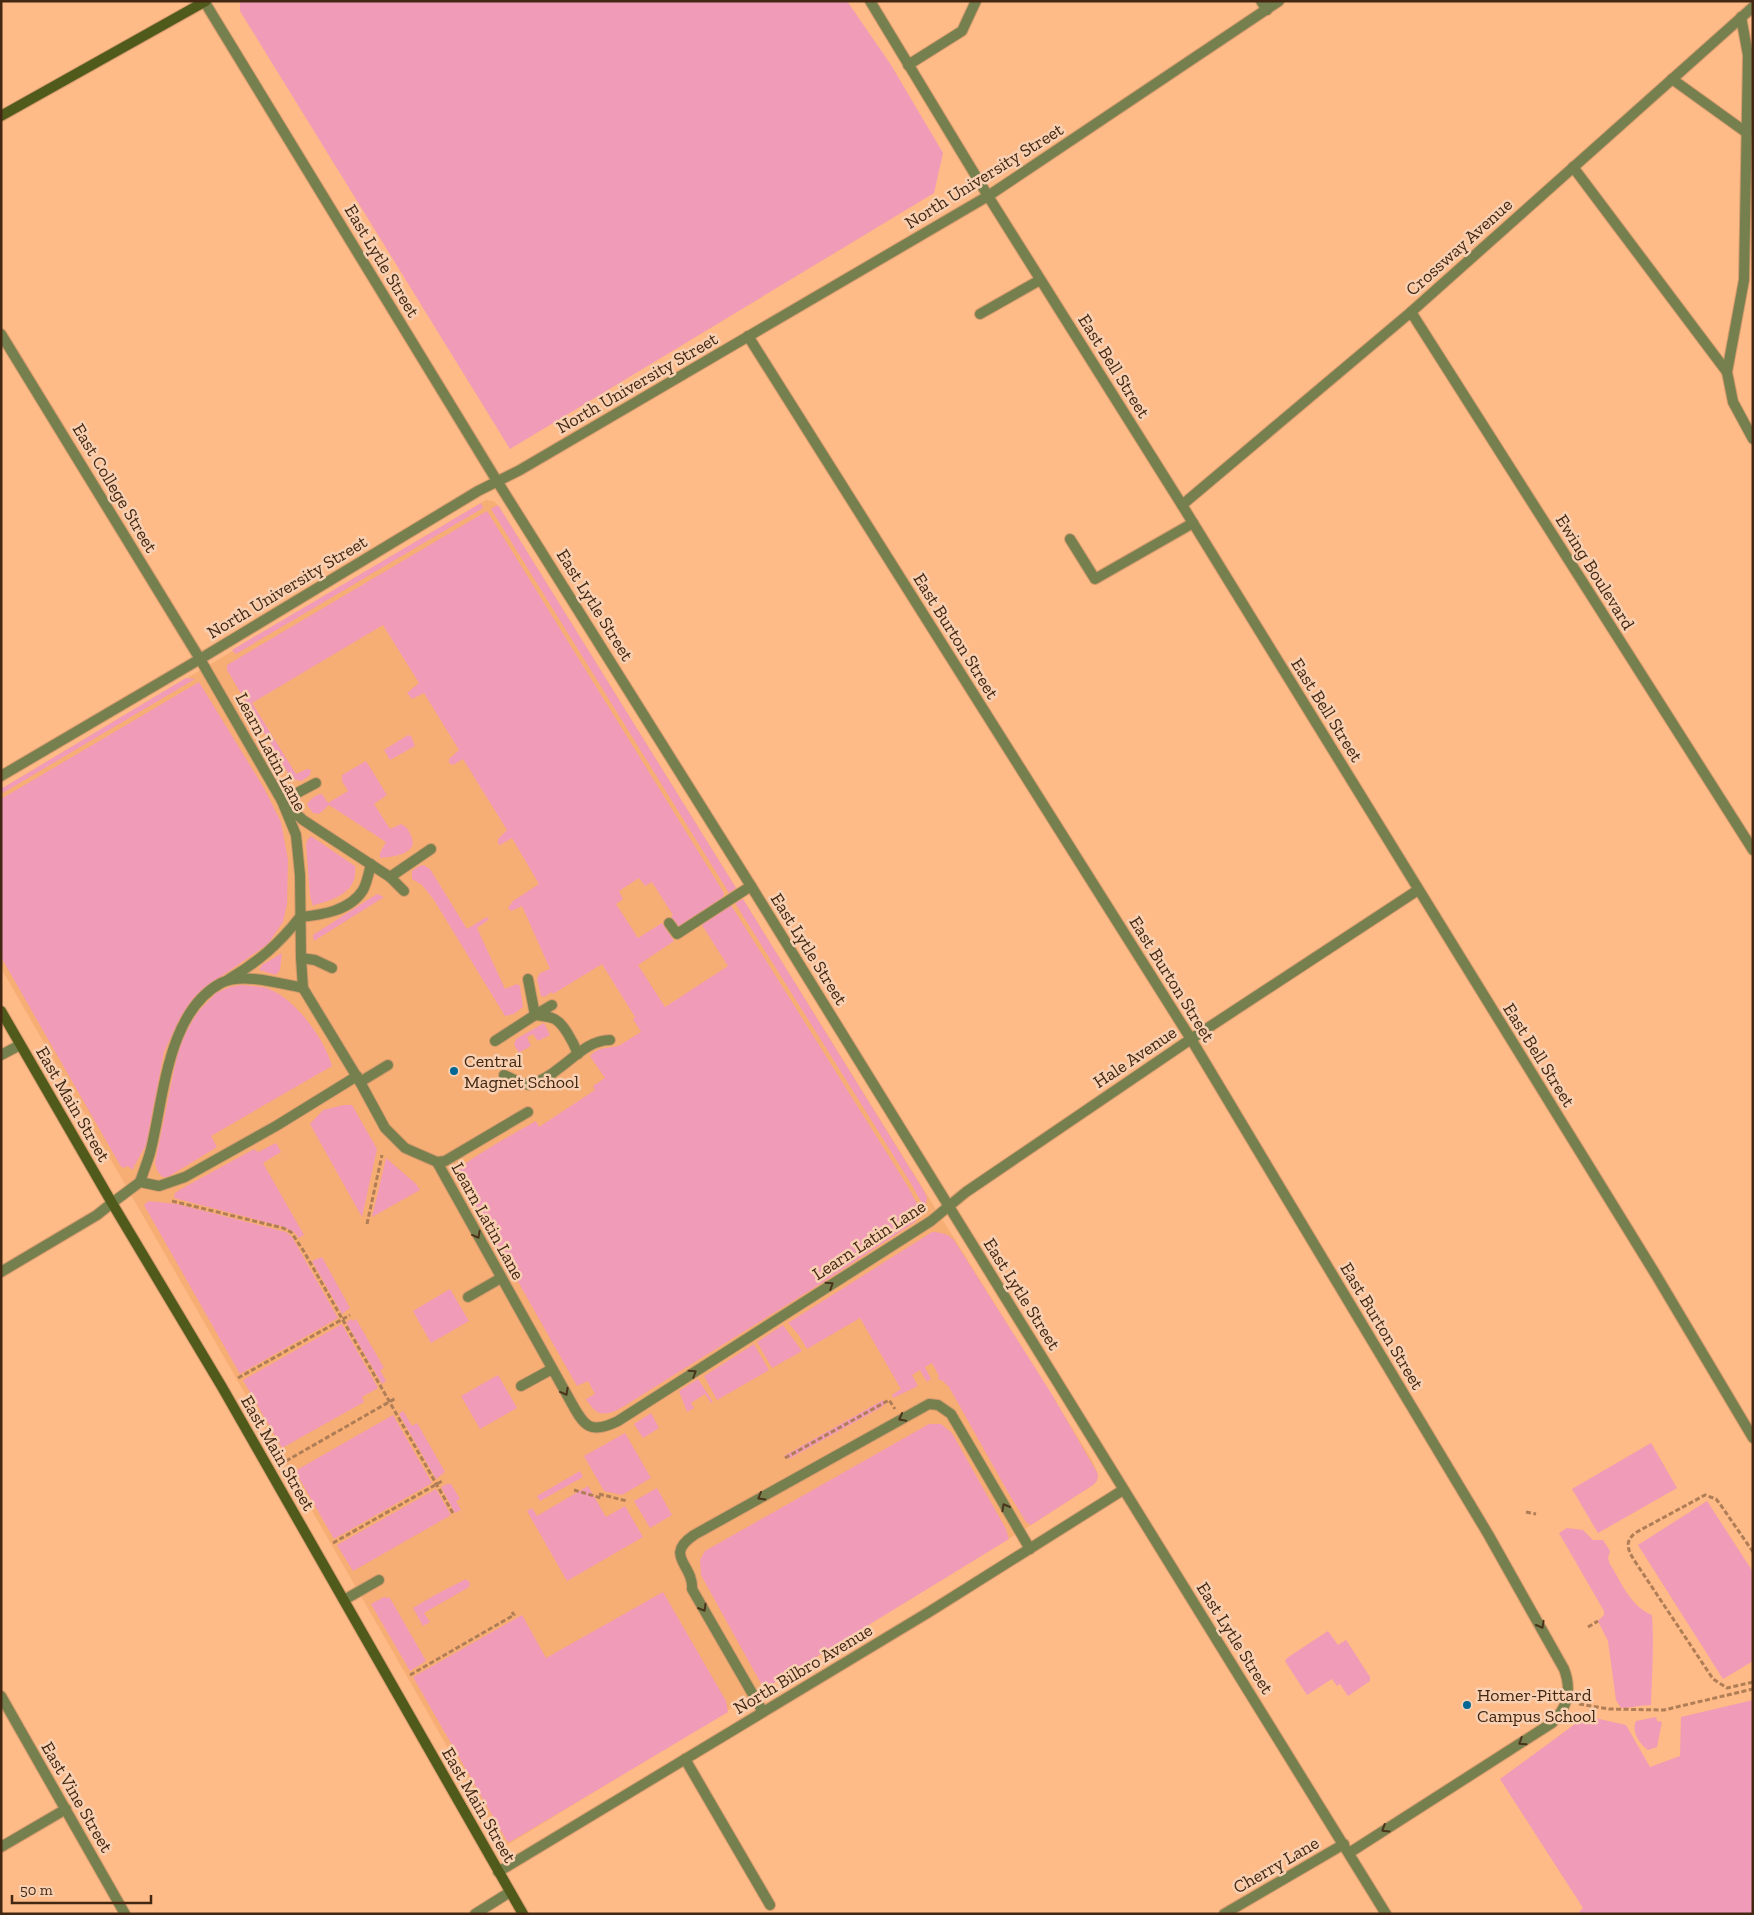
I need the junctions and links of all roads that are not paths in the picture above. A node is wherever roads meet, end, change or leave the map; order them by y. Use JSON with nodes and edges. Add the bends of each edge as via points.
{"nodes":[{"id":1,"x":870,"y":1,"type":"edge"},
{"id":2,"x":976,"y":1,"type":"edge"},
{"id":3,"x":1279,"y":1,"type":"edge"},
{"id":4,"x":205,"y":2,"type":"edge"},
{"id":5,"x":1264,"y":6,"type":"edge"},
{"id":6,"x":1753,"y":7,"type":"edge"},
{"id":7,"x":1741,"y":17,"type":"junction"},
{"id":8,"x":908,"y":64,"type":"junction"},
{"id":9,"x":1672,"y":79,"type":"junction"},
{"id":10,"x":1,"y":116,"type":"edge"},
{"id":11,"x":1747,"y":133,"type":"junction"},
{"id":12,"x":1573,"y":167,"type":"junction"},
{"id":13,"x":988,"y":196,"type":"junction"},
{"id":14,"x":1040,"y":280,"type":"junction"},
{"id":15,"x":1411,"y":312,"type":"junction"},
{"id":16,"x":980,"y":314,"type":"dead end"},
{"id":17,"x":1,"y":334,"type":"edge"},
{"id":18,"x":748,"y":336,"type":"junction"},
{"id":19,"x":1727,"y":372,"type":"junction"},
{"id":20,"x":1753,"y":439,"type":"edge"},
{"id":21,"x":497,"y":480,"type":"junction"},
{"id":22,"x":1182,"y":504,"type":"junction"},
{"id":23,"x":1193,"y":523,"type":"junction"},
{"id":24,"x":1070,"y":539,"type":"dead end"},
{"id":25,"x":200,"y":659,"type":"junction"},
{"id":26,"x":1,"y":776,"type":"edge"},
{"id":27,"x":316,"y":783,"type":"dead end"},
{"id":28,"x":282,"y":801,"type":"junction"},
{"id":29,"x":431,"y":849,"type":"dead end"},
{"id":30,"x":1753,"y":850,"type":"edge"},
{"id":31,"x":371,"y":864,"type":"junction"},
{"id":32,"x":390,"y":877,"type":"junction"},
{"id":33,"x":750,"y":886,"type":"junction"},
{"id":34,"x":1418,"y":890,"type":"junction"},
{"id":35,"x":404,"y":891,"type":"dead end"},
{"id":36,"x":300,"y":917,"type":"junction"},
{"id":37,"x":669,"y":923,"type":"dead end"},
{"id":38,"x":301,"y":958,"type":"junction"},
{"id":39,"x":332,"y":968,"type":"dead end"},
{"id":40,"x":528,"y":980,"type":"dead end"},
{"id":41,"x":222,"y":983,"type":"junction"},
{"id":42,"x":304,"y":988,"type":"junction"},
{"id":43,"x":552,"y":1005,"type":"dead end"},
{"id":44,"x":1,"y":1012,"type":"edge"},
{"id":45,"x":535,"y":1016,"type":"junction"},
{"id":46,"x":610,"y":1040,"type":"dead end"},
{"id":47,"x":1190,"y":1040,"type":"junction"},
{"id":48,"x":495,"y":1041,"type":"dead end"},
{"id":49,"x":20,"y":1045,"type":"junction"},
{"id":50,"x":578,"y":1054,"type":"junction"},
{"id":51,"x":1,"y":1055,"type":"edge"},
{"id":52,"x":388,"y":1065,"type":"dead end"},
{"id":53,"x":504,"y":1075,"type":"dead end"},
{"id":54,"x":358,"y":1079,"type":"junction"},
{"id":55,"x":528,"y":1112,"type":"dead end"},
{"id":56,"x":436,"y":1162,"type":"junction"},
{"id":57,"x":140,"y":1182,"type":"junction"},
{"id":58,"x":112,"y":1203,"type":"junction"},
{"id":59,"x":949,"y":1206,"type":"junction"},
{"id":60,"x":1,"y":1272,"type":"edge"},
{"id":61,"x":501,"y":1278,"type":"junction"},
{"id":62,"x":468,"y":1297,"type":"dead end"},
{"id":63,"x":552,"y":1368,"type":"junction"},
{"id":64,"x":520,"y":1386,"type":"dead end"},
{"id":65,"x":1753,"y":1438,"type":"edge"},
{"id":66,"x":1123,"y":1490,"type":"junction"},
{"id":67,"x":1030,"y":1549,"type":"junction"},
{"id":68,"x":380,"y":1580,"type":"dead end"},
{"id":69,"x":344,"y":1600,"type":"junction"},
{"id":70,"x":1,"y":1696,"type":"edge"},
{"id":71,"x":1567,"y":1702,"type":"joint"},
{"id":72,"x":763,"y":1712,"type":"junction"},
{"id":73,"x":685,"y":1759,"type":"junction"},
{"id":74,"x":66,"y":1809,"type":"junction"},
{"id":75,"x":1,"y":1847,"type":"edge"},
{"id":76,"x":1346,"y":1848,"type":"junction"},
{"id":77,"x":498,"y":1872,"type":"junction"},
{"id":78,"x":510,"y":1892,"type":"junction"},
{"id":79,"x":770,"y":1904,"type":"dead end"},
{"id":80,"x":125,"y":1914,"type":"edge"},
{"id":81,"x":475,"y":1914,"type":"edge"},
{"id":82,"x":523,"y":1914,"type":"edge"},
{"id":83,"x":1224,"y":1914,"type":"edge"},
{"id":84,"x":1386,"y":1914,"type":"edge"}],
"edges":[{"from":1,"to":8,"type":"street","name":"East Bell Street"},
{"from":2,"to":8,"type":"street","via":[[962,30]]},
{"from":3,"to":5,"type":"street","name":"North University Street"},
{"from":4,"to":10,"type":"street"},
{"from":4,"to":21,"type":"street","name":"East Lytle Street"},
{"from":5,"to":13,"type":"street","name":"North University Street"},
{"from":6,"to":7,"type":"street","name":"Crossway Avenue"},
{"from":7,"to":9,"type":"street","name":"Crossway Avenue"},
{"from":7,"to":11,"type":"street","via":[[1748,55]]},
{"from":8,"to":13,"type":"street","name":"East Bell Street"},
{"from":9,"to":11,"type":"street"},
{"from":9,"to":12,"type":"street","name":"Crossway Avenue"},
{"from":11,"to":19,"type":"street","via":[[1744,280]]},
{"from":12,"to":15,"type":"street","name":"Crossway Avenue"},
{"from":12,"to":19,"type":"street"},
{"from":13,"to":14,"type":"street","name":"East Bell Street"},
{"from":13,"to":18,"type":"street","name":"North University Street"},
{"from":14,"to":16,"type":"street"},
{"from":14,"to":22,"type":"street","name":"East Bell Street"},
{"from":15,"to":22,"type":"street","name":"Crossway Avenue"},
{"from":15,"to":30,"type":"street","name":"Ewing Boulevard"},
{"from":17,"to":25,"type":"street","name":"East College Street"},
{"from":18,"to":21,"type":"street","name":"North University Street","via":[[520,470]]},
{"from":18,"to":47,"type":"street","name":"East Burton Street"},
{"from":19,"to":20,"type":"street","via":[[1733,402]]},
{"from":21,"to":25,"type":"street","name":"North University Street"},
{"from":21,"to":33,"type":"street","name":"East Lytle Street"},
{"from":22,"to":23,"type":"street","name":"East Bell Street"},
{"from":23,"to":24,"type":"street","via":[[1095,579]]},
{"from":23,"to":34,"type":"street","name":"East Bell Street"},
{"from":25,"to":26,"type":"street","name":"North University Street"},
{"from":25,"to":28,"type":"street","name":"Learn Latin Lane"},
{"from":27,"to":28,"type":"street"},
{"from":28,"to":31,"type":"street","via":[[303,820]]},
{"from":28,"to":36,"type":"street","name":"Learn Latin Lane","via":[[296,835]]},
{"from":29,"to":32,"type":"street"},
{"from":31,"to":32,"type":"street"},
{"from":31,"to":36,"type":"street","via":[[363,890],[346,906],[325,914]]},
{"from":32,"to":35,"type":"street"},
{"from":33,"to":37,"type":"street","via":[[677,934]]},
{"from":33,"to":59,"type":"street","name":"East Lytle Street"},
{"from":34,"to":47,"type":"street","name":"Hale Avenue"},
{"from":34,"to":65,"type":"street","name":"East Bell Street"},
{"from":36,"to":38,"type":"street","name":"Learn Latin Lane"},
{"from":36,"to":41,"type":"street","via":[[284,938],[264,955]]},
{"from":38,"to":39,"type":"street"},
{"from":38,"to":42,"type":"street","name":"Learn Latin Lane"},
{"from":40,"to":45,"type":"street"},
{"from":41,"to":42,"type":"street","via":[[257,979]]},
{"from":41,"to":57,"type":"street","via":[[198,1002],[175,1040],[150,1154]]},
{"from":42,"to":54,"type":"street","name":"Learn Latin Lane"},
{"from":43,"to":45,"type":"street"},
{"from":44,"to":49,"type":"street","name":"East Main Street"},
{"from":45,"to":48,"type":"street"},
{"from":45,"to":50,"type":"street","via":[[554,1018],[560,1023]]},
{"from":46,"to":50,"type":"street","via":[[593,1043]]},
{"from":47,"to":59,"type":"street","name":"Hale Avenue"},
{"from":47,"to":71,"type":"street","name":"East Burton Street","one_way":true,"via":[[1528,1602],[1568,1678]]},
{"from":49,"to":51,"type":"street"},
{"from":49,"to":58,"type":"street","name":"East Main Street"},
{"from":50,"to":53,"type":"street","via":[[530,1085]]},
{"from":52,"to":54,"type":"street"},
{"from":54,"to":56,"type":"street","name":"Learn Latin Lane","via":[[385,1128],[404,1148]]},
{"from":54,"to":57,"type":"street","via":[[185,1177],[159,1186]]},
{"from":55,"to":56,"type":"street","via":[[446,1161]]},
{"from":56,"to":61,"type":"street","name":"Learn Latin Lane","one_way":true},
{"from":57,"to":58,"type":"street"},
{"from":58,"to":60,"type":"street"},
{"from":58,"to":69,"type":"street","name":"East Main Street"},
{"from":63,"to":59,"type":"street","name":"Learn Latin Lane","one_way":true,"via":[[582,1422],[595,1428],[606,1427],[931,1221]]},
{"from":59,"to":66,"type":"street","name":"East Lytle Street"},
{"from":61,"to":62,"type":"street"},
{"from":61,"to":63,"type":"street","name":"Learn Latin Lane"},
{"from":63,"to":64,"type":"street"},
{"from":66,"to":67,"type":"street","name":"North Bilbro Avenue"},
{"from":66,"to":76,"type":"street","name":"East Lytle Street"},
{"from":67,"to":72,"type":"street","name":"North Bilbro Avenue"},
{"from":67,"to":72,"type":"street","one_way":true,"via":[[951,1414],[938,1405],[929,1404],[694,1535],[679,1552],[692,1581],[692,1589]]},
{"from":68,"to":69,"type":"street"},
{"from":69,"to":77,"type":"street","name":"East Main Street"},
{"from":70,"to":74,"type":"street","name":"East Vine Street"},
{"from":71,"to":76,"type":"street","name":"Cherry Lane","one_way":true,"via":[[1552,1723]]},
{"from":72,"to":73,"type":"street","name":"North Bilbro Avenue"},
{"from":73,"to":77,"type":"street","name":"North Bilbro Avenue"},
{"from":73,"to":79,"type":"street"},
{"from":74,"to":75,"type":"street"},
{"from":74,"to":80,"type":"street","name":"East Vine Street"},
{"from":76,"to":83,"type":"street","name":"Cherry Lane"},
{"from":76,"to":84,"type":"street","name":"East Lytle Street"},
{"from":77,"to":78,"type":"street","name":"East Main Street"},
{"from":78,"to":81,"type":"street"},
{"from":78,"to":82,"type":"street","name":"East Main Street"}]}
